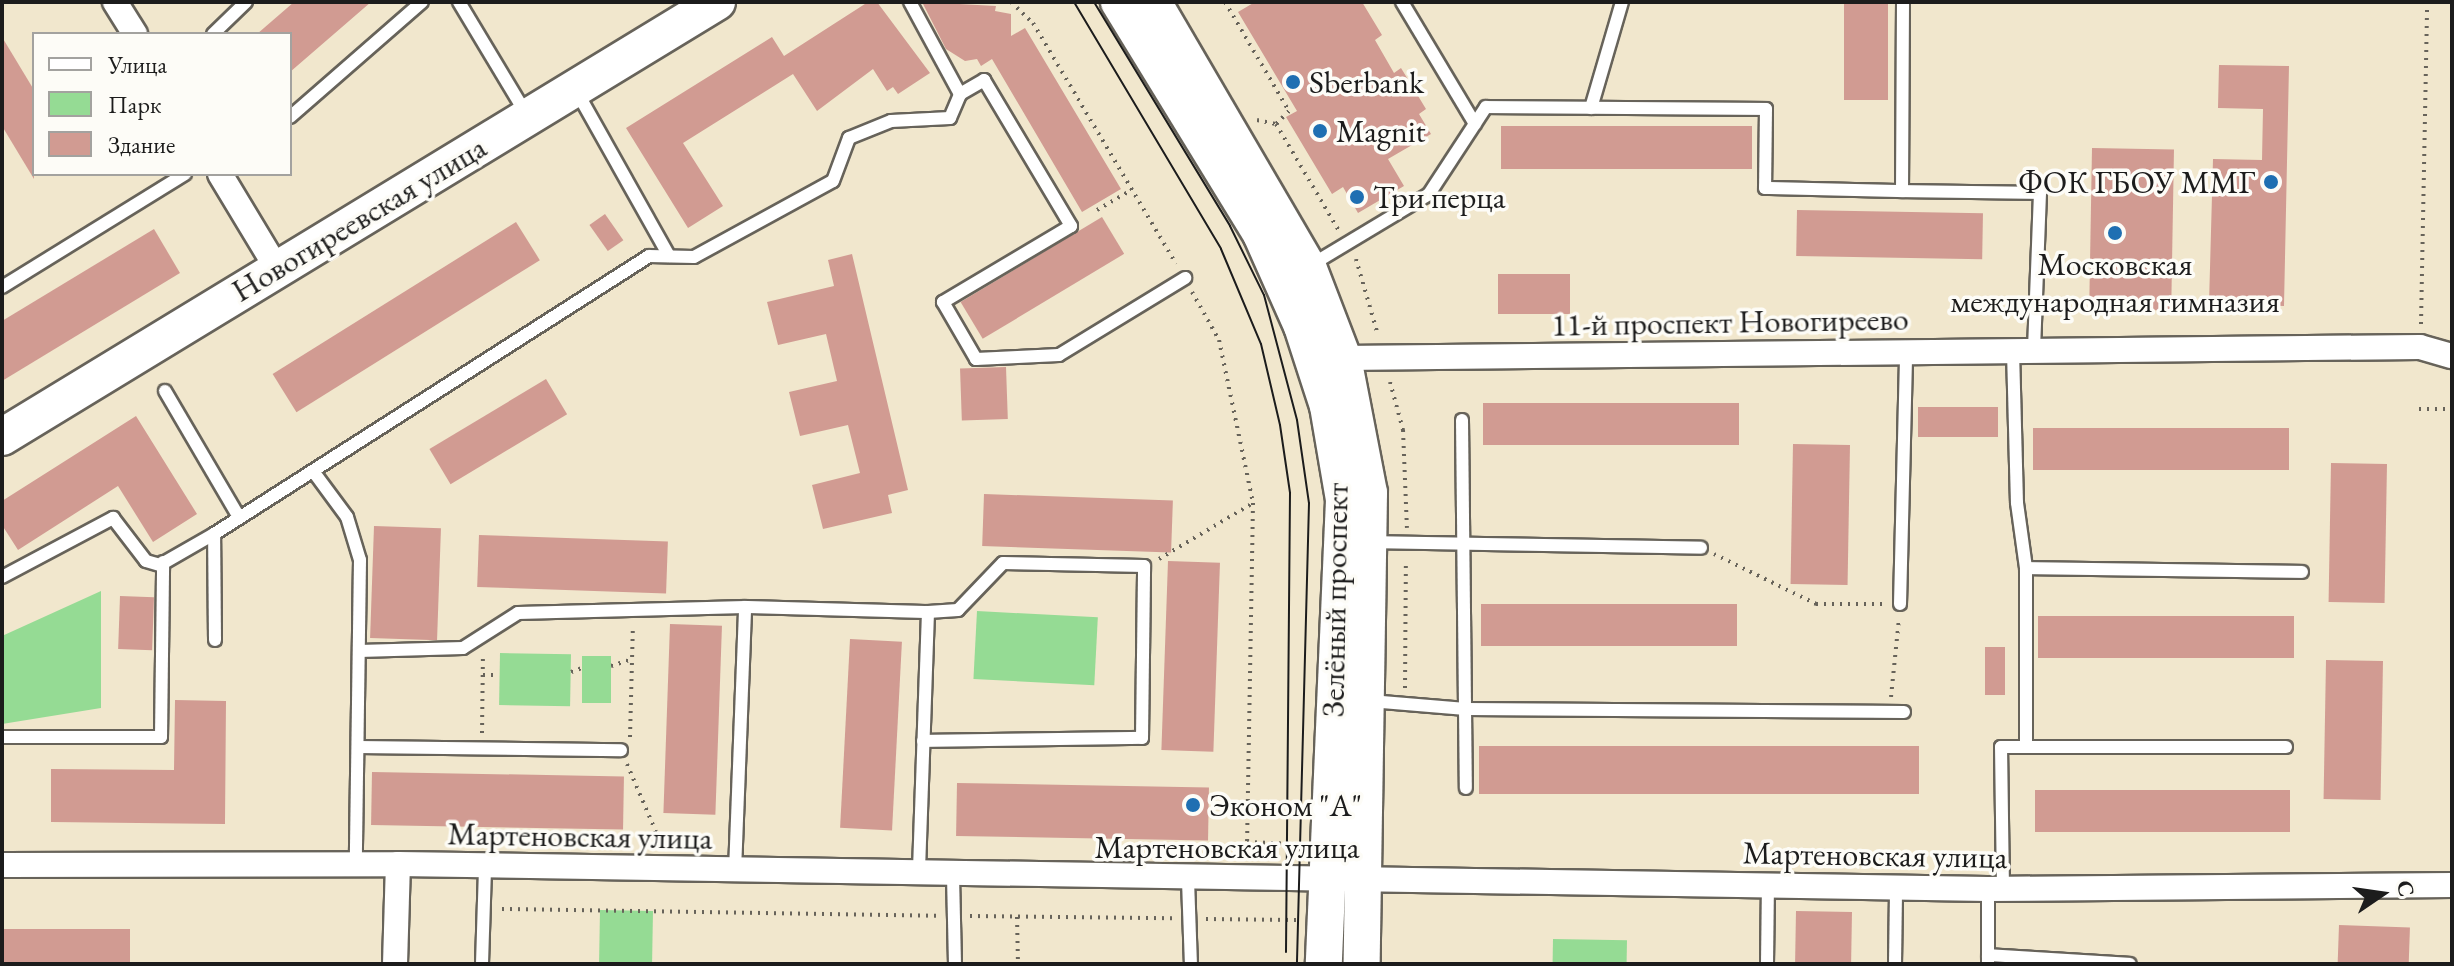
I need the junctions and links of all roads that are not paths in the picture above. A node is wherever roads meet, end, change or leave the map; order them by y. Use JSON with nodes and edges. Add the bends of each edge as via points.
{"nodes":[{"id":1,"x":115,"y":2,"type":"edge"},
{"id":2,"x":246,"y":2,"type":"edge"},
{"id":3,"x":422,"y":2,"type":"edge"},
{"id":4,"x":459,"y":2,"type":"edge"},
{"id":5,"x":717,"y":2,"type":"edge"},
{"id":6,"x":910,"y":2,"type":"edge"},
{"id":7,"x":1119,"y":2,"type":"edge"},
{"id":8,"x":1153,"y":2,"type":"edge"},
{"id":9,"x":1402,"y":2,"type":"edge"},
{"id":10,"x":1622,"y":2,"type":"edge"},
{"id":11,"x":1903,"y":2,"type":"edge"},
{"id":12,"x":134,"y":32,"type":"edge"},
{"id":13,"x":215,"y":32,"type":"edge"},
{"id":14,"x":575,"y":90,"type":"junction"},
{"id":15,"x":960,"y":94,"type":"junction"},
{"id":16,"x":1591,"y":108,"type":"junction"},
{"id":17,"x":292,"y":115,"type":"edge"},
{"id":18,"x":528,"y":118,"type":"junction"},
{"id":19,"x":1475,"y":124,"type":"junction"},
{"id":20,"x":182,"y":176,"type":"edge"},
{"id":21,"x":221,"y":176,"type":"edge"},
{"id":22,"x":1902,"y":191,"type":"junction"},
{"id":23,"x":669,"y":256,"type":"junction"},
{"id":24,"x":276,"y":267,"type":"junction"},
{"id":25,"x":1308,"y":267,"type":"junction"},
{"id":26,"x":1185,"y":278,"type":"road end"},
{"id":27,"x":2,"y":287,"type":"edge"},
{"id":28,"x":2024,"y":351,"type":"junction"},
{"id":29,"x":1906,"y":352,"type":"junction"},
{"id":30,"x":2452,"y":356,"type":"edge"},
{"id":31,"x":1343,"y":358,"type":"junction"},
{"id":32,"x":165,"y":391,"type":"dead end"},
{"id":33,"x":1462,"y":420,"type":"dead end"},
{"id":34,"x":2,"y":437,"type":"edge"},
{"id":35,"x":313,"y":471,"type":"junction"},
{"id":36,"x":239,"y":517,"type":"junction"},
{"id":37,"x":214,"y":534,"type":"junction"},
{"id":38,"x":1368,"y":542,"type":"junction"},
{"id":39,"x":1463,"y":544,"type":"junction"},
{"id":40,"x":1701,"y":548,"type":"road end"},
{"id":41,"x":163,"y":562,"type":"junction"},
{"id":42,"x":2026,"y":568,"type":"junction"},
{"id":43,"x":2302,"y":572,"type":"dead end"},
{"id":44,"x":2,"y":577,"type":"edge"},
{"id":45,"x":1900,"y":604,"type":"road end"},
{"id":46,"x":745,"y":607,"type":"junction"},
{"id":47,"x":928,"y":612,"type":"junction"},
{"id":48,"x":215,"y":640,"type":"dead end"},
{"id":49,"x":359,"y":651,"type":"junction"},
{"id":50,"x":1366,"y":701,"type":"junction"},
{"id":51,"x":1466,"y":709,"type":"junction"},
{"id":52,"x":1904,"y":712,"type":"dead end"},
{"id":53,"x":2,"y":737,"type":"edge"},
{"id":54,"x":923,"y":741,"type":"junction"},
{"id":55,"x":358,"y":747,"type":"junction"},
{"id":56,"x":2026,"y":747,"type":"junction"},
{"id":57,"x":2286,"y":747,"type":"dead end"},
{"id":58,"x":621,"y":750,"type":"road end"},
{"id":59,"x":1466,"y":788,"type":"dead end"},
{"id":60,"x":356,"y":864,"type":"junction"},
{"id":61,"x":398,"y":864,"type":"junction"},
{"id":62,"x":2,"y":865,"type":"edge"},
{"id":63,"x":485,"y":866,"type":"junction"},
{"id":64,"x":735,"y":871,"type":"junction"},
{"id":65,"x":919,"y":875,"type":"junction"},
{"id":66,"x":953,"y":876,"type":"junction"},
{"id":67,"x":1188,"y":880,"type":"junction"},
{"id":68,"x":1364,"y":881,"type":"junction"},
{"id":69,"x":1326,"y":882,"type":"junction"},
{"id":70,"x":2452,"y":885,"type":"edge"},
{"id":71,"x":1768,"y":886,"type":"junction"},
{"id":72,"x":1896,"y":888,"type":"junction"},
{"id":73,"x":1995,"y":889,"type":"junction"},
{"id":74,"x":1988,"y":959,"type":"edge"},
{"id":75,"x":395,"y":964,"type":"edge"},
{"id":76,"x":482,"y":964,"type":"edge"},
{"id":77,"x":955,"y":964,"type":"edge"},
{"id":78,"x":1191,"y":964,"type":"edge"},
{"id":79,"x":1324,"y":964,"type":"edge"},
{"id":80,"x":1362,"y":964,"type":"edge"},
{"id":81,"x":1767,"y":964,"type":"edge"},
{"id":82,"x":1895,"y":964,"type":"edge"},
{"id":83,"x":2130,"y":964,"type":"edge"}],
"edges":[{"from":1,"to":12,"type":"street"},
{"from":2,"to":13,"type":"lane"},
{"from":3,"to":17,"type":"lane"},
{"from":4,"to":18,"type":"lane"},
{"from":5,"to":14,"type":"main road","name":"Новогиреевская улица"},
{"from":6,"to":15,"type":"lane"},
{"from":7,"to":69,"type":"main road","name":"Зелёный проспект","via":[[1261,234],[1302,326],[1328,406],[1344,500]]},
{"from":8,"to":25,"type":"main road","name":"Зелёный проспект"},
{"from":9,"to":19,"type":"lane"},
{"from":10,"to":16,"type":"lane"},
{"from":11,"to":22,"type":"lane"},
{"from":14,"to":18,"type":"main road","name":"Новогиреевская улица"},
{"from":14,"to":23,"type":"lane"},
{"from":15,"to":23,"type":"lane","via":[[950,118],[891,121],[849,138],[833,181],[694,257]]},
{"from":15,"to":26,"type":"lane","via":[[984,80],[1071,226],[943,302],[976,359],[1059,355]]},
{"from":16,"to":19,"type":"lane","via":[[1486,107]]},
{"from":16,"to":22,"type":"lane","via":[[1766,109],[1765,188]]},
{"from":18,"to":24,"type":"main road","name":"Новогиреевская улица"},
{"from":19,"to":25,"type":"lane","via":[[1429,194]]},
{"from":20,"to":27,"type":"lane"},
{"from":21,"to":24,"type":"street"},
{"from":22,"to":28,"type":"lane","via":[[2040,193]]},
{"from":23,"to":35,"type":"lane","via":[[649,256]]},
{"from":24,"to":34,"type":"main road","name":"Новогиреевская улица"},
{"from":25,"to":31,"type":"main road","name":"Зелёный проспект"},
{"from":28,"to":29,"type":"street","name":"11-й проспект Новогиреево"},
{"from":28,"to":30,"type":"street","name":"11-й проспект Новогиреево","via":[[2420,347]]},
{"from":28,"to":42,"type":"lane","via":[[2017,503]]},
{"from":29,"to":31,"type":"street","name":"11-й проспект Новогиреево"},
{"from":29,"to":45,"type":"lane"},
{"from":31,"to":38,"type":"main road","name":"Зелёный проспект","via":[[1369,493]]},
{"from":32,"to":36,"type":"lane"},
{"from":33,"to":39,"type":"lane"},
{"from":35,"to":36,"type":"lane"},
{"from":35,"to":49,"type":"lane","via":[[347,517],[357,541]]},
{"from":36,"to":37,"type":"lane"},
{"from":37,"to":41,"type":"lane"},
{"from":37,"to":48,"type":"lane"},
{"from":38,"to":39,"type":"lane"},
{"from":38,"to":50,"type":"main road","name":"Зелёный проспект"},
{"from":39,"to":40,"type":"lane"},
{"from":39,"to":51,"type":"lane"},
{"from":41,"to":44,"type":"lane","via":[[146,561],[113,518]]},
{"from":41,"to":53,"type":"lane","via":[[161,737]]},
{"from":42,"to":43,"type":"lane"},
{"from":42,"to":56,"type":"lane"},
{"from":46,"to":47,"type":"lane"},
{"from":46,"to":49,"type":"lane","via":[[518,613],[463,648]]},
{"from":46,"to":64,"type":"lane"},
{"from":47,"to":54,"type":"lane"},
{"from":47,"to":54,"type":"lane","via":[[958,610],[1003,563],[1144,566],[1142,738]]},
{"from":49,"to":55,"type":"lane"},
{"from":50,"to":51,"type":"lane"},
{"from":50,"to":68,"type":"main road","name":"Зелёный проспект"},
{"from":51,"to":52,"type":"lane"},
{"from":51,"to":59,"type":"lane"},
{"from":54,"to":65,"type":"lane"},
{"from":55,"to":58,"type":"lane"},
{"from":55,"to":60,"type":"lane"},
{"from":56,"to":57,"type":"lane"},
{"from":56,"to":73,"type":"lane","via":[[2001,747]]},
{"from":60,"to":61,"type":"street","name":"Мартеновская улица"},
{"from":60,"to":62,"type":"street","name":"Мартеновская улица"},
{"from":61,"to":63,"type":"street","name":"Мартеновская улица"},
{"from":61,"to":75,"type":"street"},
{"from":63,"to":64,"type":"street","name":"Мартеновская улица"},
{"from":63,"to":76,"type":"lane"},
{"from":64,"to":65,"type":"street","name":"Мартеновская улица"},
{"from":65,"to":66,"type":"street","name":"Мартеновская улица"},
{"from":66,"to":67,"type":"street","name":"Мартеновская улица"},
{"from":66,"to":77,"type":"lane"},
{"from":67,"to":69,"type":"street","name":"Мартеновская улица"},
{"from":67,"to":78,"type":"lane"},
{"from":68,"to":69,"type":"street","name":"Мартеновская улица"},
{"from":68,"to":71,"type":"street","name":"Мартеновская улица"},
{"from":68,"to":80,"type":"main road","name":"Зелёный проспект"},
{"from":69,"to":79,"type":"main road","name":"Зелёный проспект"},
{"from":70,"to":73,"type":"street","name":"Мартеновская улица"},
{"from":71,"to":72,"type":"street","name":"Мартеновская улица"},
{"from":71,"to":81,"type":"lane"},
{"from":72,"to":73,"type":"street","name":"Мартеновская улица"},
{"from":72,"to":82,"type":"lane"},
{"from":73,"to":74,"type":"lane"},
{"from":74,"to":83,"type":"lane"}]}
